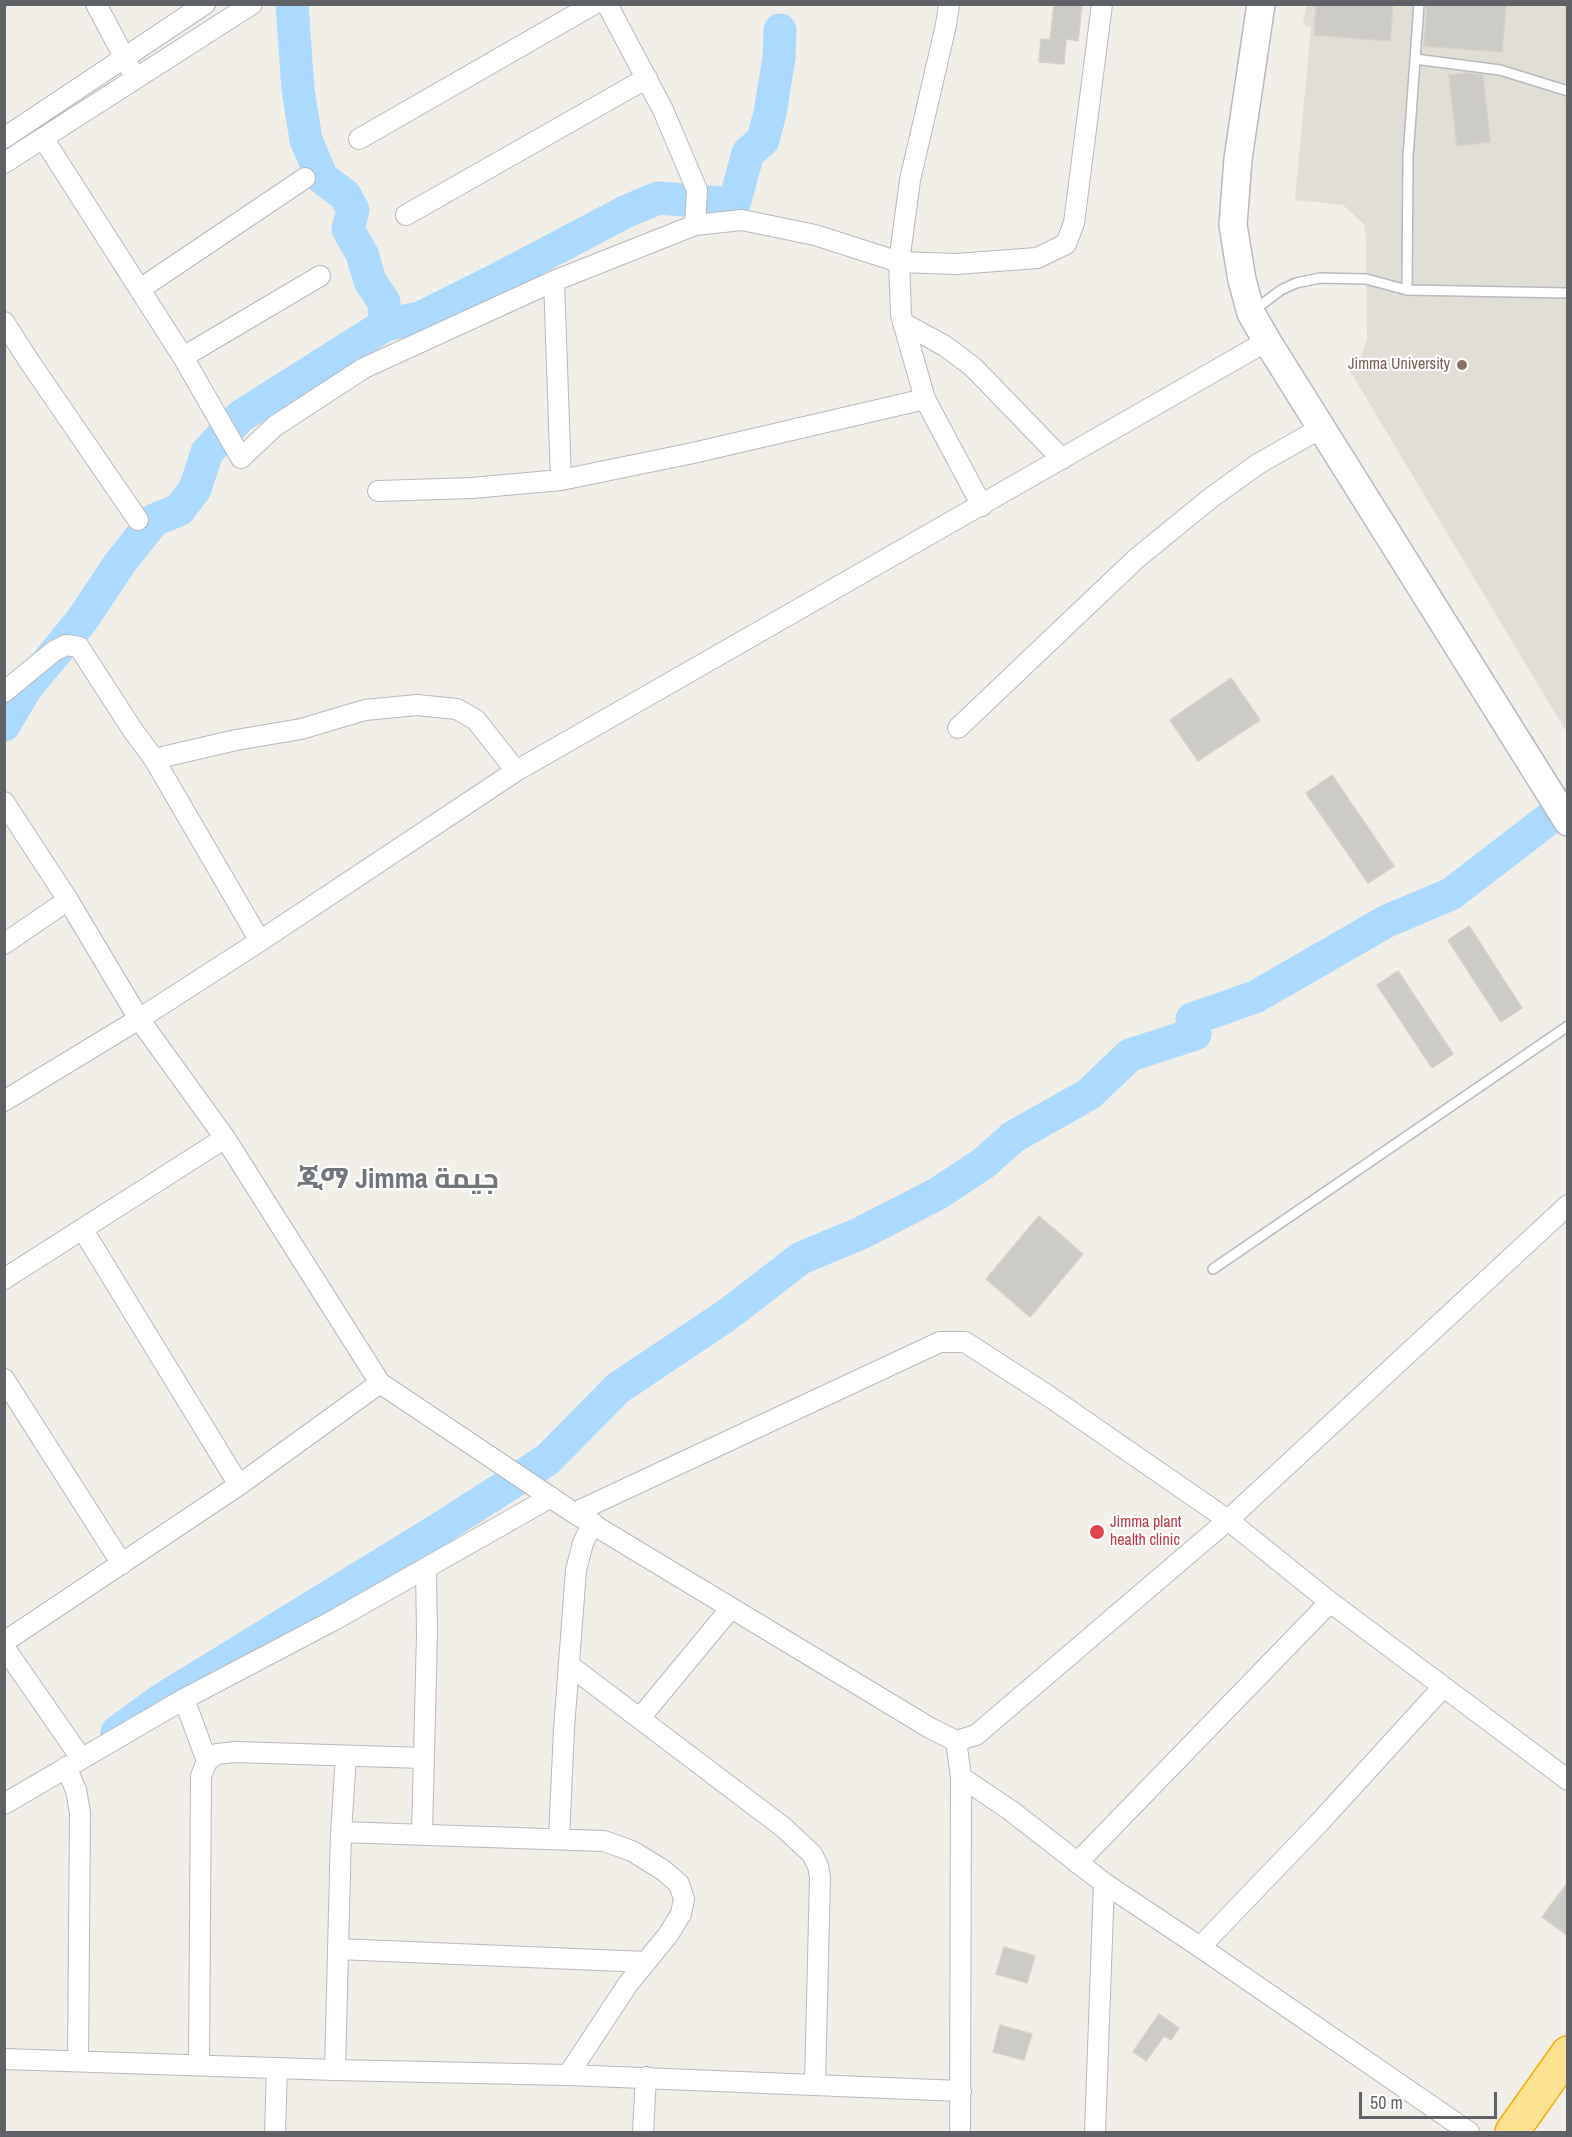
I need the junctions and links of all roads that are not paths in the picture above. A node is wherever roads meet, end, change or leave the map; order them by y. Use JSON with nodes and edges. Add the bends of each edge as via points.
{"nodes":[{"id":1,"x":96,"y":4,"type":"edge"},
{"id":2,"x":205,"y":4,"type":"edge"},
{"id":3,"x":252,"y":4,"type":"edge"},
{"id":4,"x":594,"y":4,"type":"edge"},
{"id":5,"x":607,"y":4,"type":"edge"},
{"id":6,"x":949,"y":4,"type":"edge"},
{"id":7,"x":1102,"y":4,"type":"edge"},
{"id":8,"x":1261,"y":4,"type":"edge"},
{"id":9,"x":1419,"y":4,"type":"edge"},
{"id":10,"x":124,"y":58,"type":"junction"},
{"id":11,"x":1415,"y":59,"type":"junction"},
{"id":12,"x":647,"y":78,"type":"junction"},
{"id":13,"x":136,"y":79,"type":"junction"},
{"id":14,"x":1568,"y":91,"type":"edge"},
{"id":15,"x":4,"y":138,"type":"edge"},
{"id":16,"x":43,"y":138,"type":"junction"},
{"id":17,"x":359,"y":139,"type":"dead end"},
{"id":18,"x":4,"y":163,"type":"edge"},
{"id":19,"x":305,"y":178,"type":"dead end"},
{"id":20,"x":406,"y":215,"type":"dead end"},
{"id":21,"x":695,"y":225,"type":"junction"},
{"id":22,"x":899,"y":262,"type":"junction"},
{"id":23,"x":320,"y":276,"type":"dead end"},
{"id":24,"x":554,"y":281,"type":"junction"},
{"id":25,"x":140,"y":289,"type":"junction"},
{"id":26,"x":1407,"y":290,"type":"junction"},
{"id":27,"x":1568,"y":293,"type":"edge"},
{"id":28,"x":1251,"y":313,"type":"junction"},
{"id":29,"x":4,"y":322,"type":"edge"},
{"id":30,"x":903,"y":323,"type":"junction"},
{"id":31,"x":1267,"y":341,"type":"junction"},
{"id":32,"x":183,"y":357,"type":"junction"},
{"id":33,"x":925,"y":399,"type":"junction"},
{"id":34,"x":1321,"y":428,"type":"junction"},
{"id":35,"x":1062,"y":459,"type":"junction"},
{"id":36,"x":561,"y":480,"type":"junction"},
{"id":37,"x":378,"y":491,"type":"dead end"},
{"id":38,"x":982,"y":506,"type":"junction"},
{"id":39,"x":138,"y":519,"type":"dead end"},
{"id":40,"x":4,"y":692,"type":"edge"},
{"id":41,"x":958,"y":728,"type":"dead end"},
{"id":42,"x":154,"y":759,"type":"junction"},
{"id":43,"x":516,"y":771,"type":"junction"},
{"id":44,"x":4,"y":802,"type":"edge"},
{"id":45,"x":1568,"y":822,"type":"edge"},
{"id":46,"x":68,"y":900,"type":"junction"},
{"id":47,"x":260,"y":941,"type":"junction"},
{"id":48,"x":4,"y":945,"type":"edge"},
{"id":49,"x":139,"y":1019,"type":"junction"},
{"id":50,"x":1568,"y":1026,"type":"edge"},
{"id":51,"x":4,"y":1101,"type":"edge"},
{"id":52,"x":225,"y":1138,"type":"junction"},
{"id":53,"x":1568,"y":1205,"type":"edge"},
{"id":54,"x":83,"y":1230,"type":"junction"},
{"id":55,"x":1213,"y":1269,"type":"dead end"},
{"id":56,"x":4,"y":1279,"type":"edge"},
{"id":57,"x":4,"y":1379,"type":"edge"},
{"id":58,"x":380,"y":1383,"type":"junction"},
{"id":59,"x":239,"y":1485,"type":"junction"},
{"id":60,"x":551,"y":1497,"type":"junction"},
{"id":61,"x":573,"y":1512,"type":"junction"},
{"id":62,"x":1228,"y":1520,"type":"junction"},
{"id":63,"x":593,"y":1523,"type":"junction"},
{"id":64,"x":122,"y":1564,"type":"junction"},
{"id":65,"x":426,"y":1568,"type":"junction"},
{"id":66,"x":1330,"y":1602,"type":"junction"},
{"id":67,"x":730,"y":1608,"type":"junction"},
{"id":68,"x":4,"y":1644,"type":"edge"},
{"id":69,"x":569,"y":1665,"type":"junction"},
{"id":70,"x":1443,"y":1687,"type":"junction"},
{"id":71,"x":184,"y":1699,"type":"junction"},
{"id":72,"x":640,"y":1718,"type":"junction"},
{"id":73,"x":956,"y":1741,"type":"junction"},
{"id":74,"x":346,"y":1756,"type":"junction"},
{"id":75,"x":423,"y":1758,"type":"junction"},
{"id":76,"x":207,"y":1761,"type":"junction"},
{"id":77,"x":73,"y":1763,"type":"junction"},
{"id":78,"x":961,"y":1777,"type":"junction"},
{"id":79,"x":1568,"y":1780,"type":"edge"},
{"id":80,"x":4,"y":1804,"type":"edge"},
{"id":81,"x":341,"y":1832,"type":"junction"},
{"id":82,"x":422,"y":1834,"type":"junction"},
{"id":83,"x":559,"y":1838,"type":"junction"},
{"id":84,"x":1077,"y":1863,"type":"junction"},
{"id":85,"x":1104,"y":1883,"type":"junction"},
{"id":86,"x":1200,"y":1947,"type":"junction"},
{"id":87,"x":338,"y":1949,"type":"junction"},
{"id":88,"x":646,"y":1962,"type":"junction"},
{"id":89,"x":1568,"y":2053,"type":"edge"},
{"id":90,"x":4,"y":2059,"type":"edge"},
{"id":91,"x":78,"y":2060,"type":"junction"},
{"id":92,"x":199,"y":2065,"type":"junction"},
{"id":93,"x":277,"y":2068,"type":"junction"},
{"id":94,"x":335,"y":2070,"type":"junction"},
{"id":95,"x":568,"y":2075,"type":"junction"},
{"id":96,"x":646,"y":2078,"type":"junction"},
{"id":97,"x":815,"y":2084,"type":"junction"},
{"id":98,"x":961,"y":2091,"type":"junction"},
{"id":99,"x":275,"y":2133,"type":"edge"},
{"id":100,"x":642,"y":2133,"type":"edge"},
{"id":101,"x":960,"y":2133,"type":"edge"},
{"id":102,"x":1095,"y":2133,"type":"edge"},
{"id":103,"x":1469,"y":2133,"type":"edge"},
{"id":104,"x":1512,"y":2133,"type":"edge"}],
"edges":[{"from":1,"to":10,"type":"street"},
{"from":2,"to":10,"type":"street"},
{"from":3,"to":13,"type":"street"},
{"from":4,"to":17,"type":"street"},
{"from":5,"to":12,"type":"street"},
{"from":6,"to":22,"type":"street","via":[[910,180]]},
{"from":7,"to":22,"type":"street","via":[[1074,223],[1066,244],[1037,258],[956,264]]},
{"from":8,"to":28,"type":"street","via":[[1238,159],[1233,225]]},
{"from":9,"to":11,"type":"lane"},
{"from":10,"to":13,"type":"street"},
{"from":10,"to":15,"type":"street"},
{"from":11,"to":14,"type":"lane","via":[[1500,70]]},
{"from":11,"to":26,"type":"lane","via":[[1408,157]]},
{"from":12,"to":20,"type":"street"},
{"from":12,"to":21,"type":"street","via":[[697,190]]},
{"from":13,"to":16,"type":"street"},
{"from":16,"to":18,"type":"street"},
{"from":16,"to":25,"type":"street"},
{"from":19,"to":25,"type":"street"},
{"from":21,"to":22,"type":"street","via":[[742,220],[814,235]]},
{"from":21,"to":24,"type":"street"},
{"from":22,"to":30,"type":"street"},
{"from":23,"to":32,"type":"street"},
{"from":24,"to":32,"type":"street","via":[[364,368],[274,426],[241,458]]},
{"from":24,"to":36,"type":"street"},
{"from":25,"to":32,"type":"street"},
{"from":26,"to":27,"type":"lane"},
{"from":26,"to":28,"type":"lane","via":[[1366,279],[1320,278],[1281,290]]},
{"from":28,"to":31,"type":"street"},
{"from":29,"to":39,"type":"street"},
{"from":30,"to":33,"type":"street"},
{"from":30,"to":35,"type":"street","via":[[973,367]]},
{"from":31,"to":34,"type":"street"},
{"from":31,"to":35,"type":"street"},
{"from":33,"to":36,"type":"street"},
{"from":33,"to":38,"type":"street"},
{"from":34,"to":41,"type":"street","via":[[1258,464],[1137,558]]},
{"from":34,"to":45,"type":"street"},
{"from":35,"to":38,"type":"street"},
{"from":36,"to":37,"type":"street"},
{"from":38,"to":43,"type":"street"},
{"from":40,"to":42,"type":"street","via":[[60,648],[79,647]]},
{"from":42,"to":43,"type":"street","via":[[301,729],[365,710],[417,705],[457,710],[477,720]]},
{"from":42,"to":47,"type":"street"},
{"from":43,"to":47,"type":"street"},
{"from":44,"to":46,"type":"street"},
{"from":46,"to":48,"type":"street"},
{"from":46,"to":49,"type":"street"},
{"from":47,"to":49,"type":"street"},
{"from":49,"to":51,"type":"street"},
{"from":49,"to":52,"type":"street"},
{"from":50,"to":55,"type":"lane"},
{"from":52,"to":54,"type":"street"},
{"from":52,"to":58,"type":"street"},
{"from":53,"to":62,"type":"street"},
{"from":54,"to":56,"type":"street"},
{"from":54,"to":59,"type":"street"},
{"from":57,"to":64,"type":"street"},
{"from":58,"to":59,"type":"street"},
{"from":58,"to":60,"type":"street"},
{"from":59,"to":64,"type":"street"},
{"from":60,"to":61,"type":"street"},
{"from":60,"to":65,"type":"street"},
{"from":61,"to":62,"type":"street","via":[[940,1342],[952,1341],[965,1342],[1041,1391]]},
{"from":61,"to":63,"type":"street"},
{"from":62,"to":66,"type":"street"},
{"from":62,"to":73,"type":"street","via":[[976,1735]]},
{"from":63,"to":67,"type":"street"},
{"from":63,"to":69,"type":"street","via":[[576,1570]]},
{"from":64,"to":68,"type":"street"},
{"from":65,"to":71,"type":"street"},
{"from":65,"to":75,"type":"street"},
{"from":66,"to":70,"type":"street"},
{"from":66,"to":84,"type":"street"},
{"from":67,"to":72,"type":"street"},
{"from":67,"to":73,"type":"street"},
{"from":68,"to":77,"type":"street"},
{"from":69,"to":72,"type":"street"},
{"from":69,"to":83,"type":"street"},
{"from":70,"to":79,"type":"street"},
{"from":70,"to":86,"type":"street"},
{"from":71,"to":76,"type":"street"},
{"from":71,"to":77,"type":"street"},
{"from":72,"to":97,"type":"street","via":[[783,1827],[812,1854],[818,1866]]},
{"from":73,"to":78,"type":"street"},
{"from":74,"to":75,"type":"street"},
{"from":74,"to":76,"type":"street","via":[[236,1752],[217,1754]]},
{"from":74,"to":81,"type":"street"},
{"from":75,"to":82,"type":"street"},
{"from":76,"to":92,"type":"street","via":[[201,1776]]},
{"from":77,"to":80,"type":"street"},
{"from":77,"to":91,"type":"street","via":[[80,1813]]},
{"from":78,"to":84,"type":"street"},
{"from":78,"to":98,"type":"street"},
{"from":81,"to":82,"type":"street"},
{"from":81,"to":87,"type":"street"},
{"from":82,"to":83,"type":"street"},
{"from":83,"to":88,"type":"street","via":[[604,1841],[632,1851],[679,1884],[684,1899],[681,1914]]},
{"from":84,"to":85,"type":"street"},
{"from":85,"to":86,"type":"street"},
{"from":85,"to":102,"type":"street"},
{"from":86,"to":103,"type":"street"},
{"from":87,"to":88,"type":"street"},
{"from":87,"to":94,"type":"street"},
{"from":88,"to":95,"type":"street"},
{"from":89,"to":104,"type":"highway"},
{"from":90,"to":91,"type":"street"},
{"from":91,"to":92,"type":"street"},
{"from":92,"to":93,"type":"street"},
{"from":93,"to":94,"type":"street"},
{"from":93,"to":99,"type":"street"},
{"from":94,"to":95,"type":"street"},
{"from":95,"to":96,"type":"street"},
{"from":96,"to":97,"type":"street"},
{"from":96,"to":100,"type":"street"},
{"from":97,"to":98,"type":"street"},
{"from":98,"to":101,"type":"street"}]}
